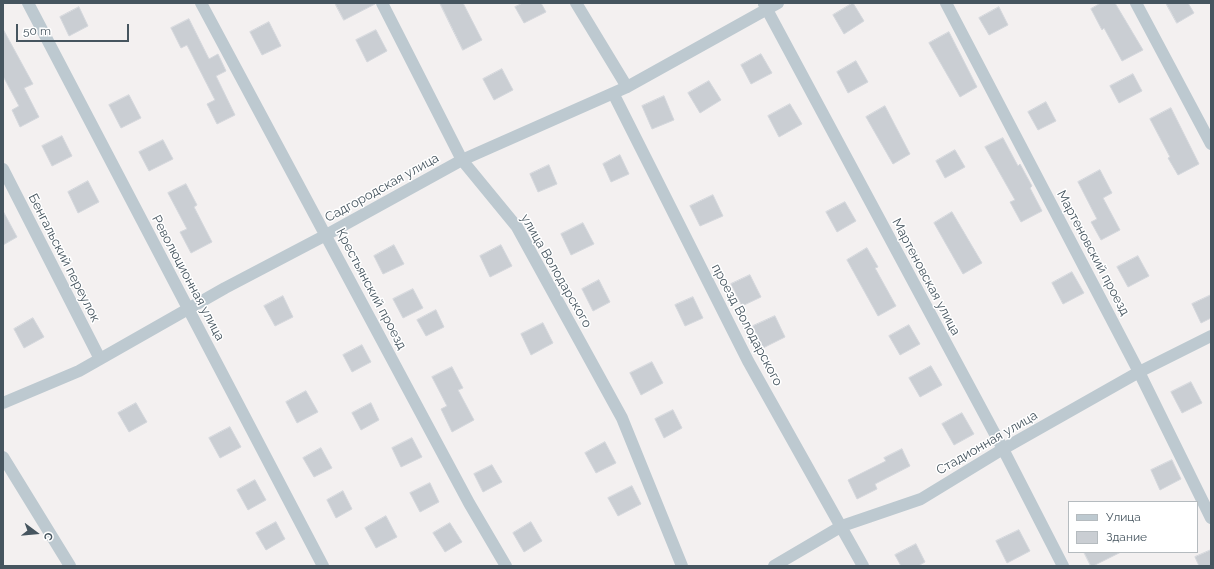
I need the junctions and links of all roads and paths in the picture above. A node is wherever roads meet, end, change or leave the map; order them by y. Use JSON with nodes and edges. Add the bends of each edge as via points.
{"nodes":[{"id":1,"x":28,"y":3,"type":"edge"},
{"id":2,"x":202,"y":3,"type":"edge"},
{"id":3,"x":382,"y":3,"type":"edge"},
{"id":4,"x":576,"y":3,"type":"edge"},
{"id":5,"x":778,"y":3,"type":"edge"},
{"id":6,"x":946,"y":3,"type":"edge"},
{"id":7,"x":1136,"y":3,"type":"edge"},
{"id":8,"x":765,"y":6,"type":"edge"},
{"id":9,"x":627,"y":87,"type":"junction"},
{"id":10,"x":613,"y":93,"type":"junction"},
{"id":11,"x":1211,"y":144,"type":"edge"},
{"id":12,"x":462,"y":160,"type":"junction"},
{"id":13,"x":3,"y":169,"type":"edge"},
{"id":14,"x":326,"y":235,"type":"junction"},
{"id":15,"x":189,"y":310,"type":"junction"},
{"id":16,"x":1211,"y":336,"type":"edge"},
{"id":17,"x":100,"y":359,"type":"junction"},
{"id":18,"x":1139,"y":372,"type":"junction"},
{"id":19,"x":3,"y":403,"type":"edge"},
{"id":20,"x":1003,"y":449,"type":"junction"},
{"id":21,"x":3,"y":457,"type":"edge"},
{"id":22,"x":1211,"y":518,"type":"edge"},
{"id":23,"x":842,"y":526,"type":"junction"},
{"id":24,"x":70,"y":566,"type":"edge"},
{"id":25,"x":323,"y":566,"type":"edge"},
{"id":26,"x":506,"y":566,"type":"edge"},
{"id":27,"x":682,"y":566,"type":"edge"},
{"id":28,"x":774,"y":566,"type":"edge"},
{"id":29,"x":863,"y":566,"type":"edge"},
{"id":30,"x":1063,"y":566,"type":"edge"}],
"edges":[{"from":1,"to":15,"type":"street","name":"Революционная улица"},
{"from":2,"to":14,"type":"street","name":"Крестьянский проезд"},
{"from":3,"to":12,"type":"street","name":"улица Володарского"},
{"from":4,"to":9,"type":"street"},
{"from":5,"to":8,"type":"street","name":"Садгородская улица"},
{"from":6,"to":18,"type":"street","name":"Мартеновский проезд"},
{"from":7,"to":11,"type":"street"},
{"from":8,"to":9,"type":"street","name":"Садгородская улица"},
{"from":8,"to":20,"type":"street","name":"Мартеновская улица"},
{"from":9,"to":10,"type":"street","name":"Садгородская улица"},
{"from":10,"to":12,"type":"street","name":"Садгородская улица"},
{"from":10,"to":23,"type":"street","name":"проезд Володарского","via":[[748,361]]},
{"from":12,"to":14,"type":"street","name":"Садгородская улица"},
{"from":12,"to":27,"type":"street","name":"улица Володарского","via":[[517,227],[622,418]]},
{"from":13,"to":17,"type":"street","name":"Бенгальский переулок"},
{"from":14,"to":15,"type":"street","name":"Садгородская улица","via":[[225,288]]},
{"from":14,"to":26,"type":"street","name":"Крестьянский проезд","via":[[469,503]]},
{"from":15,"to":17,"type":"street","name":"Садгородская улица"},
{"from":15,"to":25,"type":"street","name":"Революционная улица"},
{"from":16,"to":18,"type":"street","name":"Стадионная улица"},
{"from":17,"to":19,"type":"street","name":"Садгородская улица","via":[[79,372]]},
{"from":18,"to":20,"type":"street","name":"Стадионная улица"},
{"from":18,"to":22,"type":"street","name":"Мартеновский проезд"},
{"from":20,"to":23,"type":"street","name":"Стадионная улица","via":[[921,499]]},
{"from":20,"to":30,"type":"street","name":"Мартеновская улица"},
{"from":21,"to":24,"type":"street"},
{"from":23,"to":28,"type":"street","name":"Стадионная улица"},
{"from":23,"to":29,"type":"street","name":"проезд Володарского"}]}
